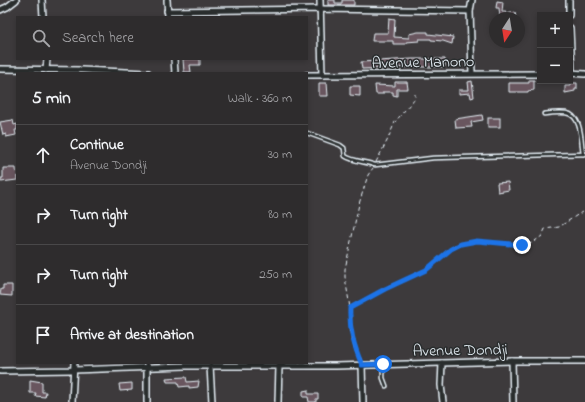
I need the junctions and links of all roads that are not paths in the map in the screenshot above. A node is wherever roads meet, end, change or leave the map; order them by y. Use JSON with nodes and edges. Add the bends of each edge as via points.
{"nodes":[{"id":1,"x":16,"y":0,"type":"edge"},
{"id":2,"x":42,"y":0,"type":"edge"},
{"id":3,"x":167,"y":0,"type":"edge"},
{"id":4,"x":320,"y":0,"type":"edge"},
{"id":5,"x":472,"y":0,"type":"edge"},
{"id":6,"x":569,"y":0,"type":"edge"},
{"id":7,"x":320,"y":9,"type":"junction"},
{"id":8,"x":0,"y":10,"type":"edge"},
{"id":9,"x":167,"y":11,"type":"junction"},
{"id":10,"x":470,"y":11,"type":"junction"},
{"id":11,"x":569,"y":12,"type":"edge"},
{"id":12,"x":43,"y":16,"type":"edge"},
{"id":13,"x":168,"y":16,"type":"edge"},
{"id":14,"x":47,"y":60,"type":"edge"},
{"id":15,"x":174,"y":60,"type":"edge"},
{"id":16,"x":0,"y":69,"type":"edge"},
{"id":17,"x":46,"y":70,"type":"junction"},
{"id":18,"x":61,"y":72,"type":"edge"},
{"id":19,"x":130,"y":72,"type":"edge"},
{"id":20,"x":175,"y":72,"type":"edge"},
{"id":21,"x":472,"y":73,"type":"junction"},
{"id":22,"x":573,"y":73,"type":"edge"},
{"id":23,"x":537,"y":74,"type":"edge"},
{"id":24,"x":585,"y":74,"type":"edge"},
{"id":25,"x":308,"y":75,"type":"edge"},
{"id":26,"x":322,"y":76,"type":"junction"},
{"id":27,"x":544,"y":114,"type":"dead end"},
{"id":28,"x":308,"y":133,"type":"edge"},
{"id":29,"x":584,"y":154,"type":"edge"},
{"id":30,"x":512,"y":361,"type":"junction"},
{"id":31,"x":585,"y":361,"type":"edge"},
{"id":32,"x":442,"y":363,"type":"junction"},
{"id":33,"x":74,"y":364,"type":"edge"},
{"id":34,"x":383,"y":364,"type":"junction"},
{"id":35,"x":147,"y":365,"type":"edge"},
{"id":36,"x":362,"y":365,"type":"junction"},
{"id":37,"x":210,"y":366,"type":"junction"},
{"id":38,"x":279,"y":366,"type":"junction"},
{"id":39,"x":74,"y":370,"type":"junction"},
{"id":40,"x":0,"y":371,"type":"edge"},
{"id":41,"x":386,"y":386,"type":"dead end"},
{"id":42,"x":72,"y":402,"type":"edge"},
{"id":43,"x":148,"y":402,"type":"edge"},
{"id":44,"x":212,"y":402,"type":"edge"},
{"id":45,"x":278,"y":402,"type":"edge"},
{"id":46,"x":363,"y":402,"type":"edge"},
{"id":47,"x":443,"y":402,"type":"edge"},
{"id":48,"x":513,"y":402,"type":"edge"}],
"edges":[{"from":1,"to":8,"type":"street"},
{"from":2,"to":12,"type":"street"},
{"from":3,"to":9,"type":"street"},
{"from":4,"to":7,"type":"street"},
{"from":5,"to":10,"type":"street"},
{"from":6,"to":11,"type":"street"},
{"from":7,"to":9,"type":"street"},
{"from":7,"to":10,"type":"street"},
{"from":7,"to":26,"type":"street"},
{"from":9,"to":13,"type":"street"},
{"from":10,"to":21,"type":"street"},
{"from":14,"to":17,"type":"street"},
{"from":15,"to":20,"type":"street"},
{"from":16,"to":17,"type":"street"},
{"from":17,"to":18,"type":"street"},
{"from":18,"to":19,"type":"street"},
{"from":21,"to":23,"type":"street","name":"Avenue Manono"},
{"from":21,"to":26,"type":"street","name":"Avenue Manono"},
{"from":22,"to":24,"type":"street"},
{"from":25,"to":26,"type":"street","name":"Avenue Manono"},
{"from":27,"to":29,"type":"lane","via":[[574,115],[578,121]]},
{"from":28,"to":29,"type":"lane","via":[[340,145],[349,159],[375,165],[433,158]]},
{"from":30,"to":31,"type":"street","name":"Avenue Dondji"},
{"from":30,"to":32,"type":"street","name":"Avenue Dondji"},
{"from":30,"to":48,"type":"street"},
{"from":32,"to":34,"type":"street","name":"Avenue Dondji"},
{"from":32,"to":47,"type":"street"},
{"from":33,"to":39,"type":"street"},
{"from":34,"to":36,"type":"street","name":"Avenue Dondji"},
{"from":34,"to":41,"type":"lane"},
{"from":35,"to":37,"type":"street","name":"Avenue Dondji"},
{"from":35,"to":39,"type":"street","name":"Avenue Dondji"},
{"from":35,"to":43,"type":"street"},
{"from":36,"to":38,"type":"street","name":"Avenue Dondji"},
{"from":36,"to":46,"type":"street"},
{"from":37,"to":38,"type":"street","name":"Avenue Dondji"},
{"from":37,"to":44,"type":"street"},
{"from":38,"to":45,"type":"street"},
{"from":39,"to":40,"type":"street","name":"Avenue Dondji"},
{"from":39,"to":42,"type":"street"}]}
